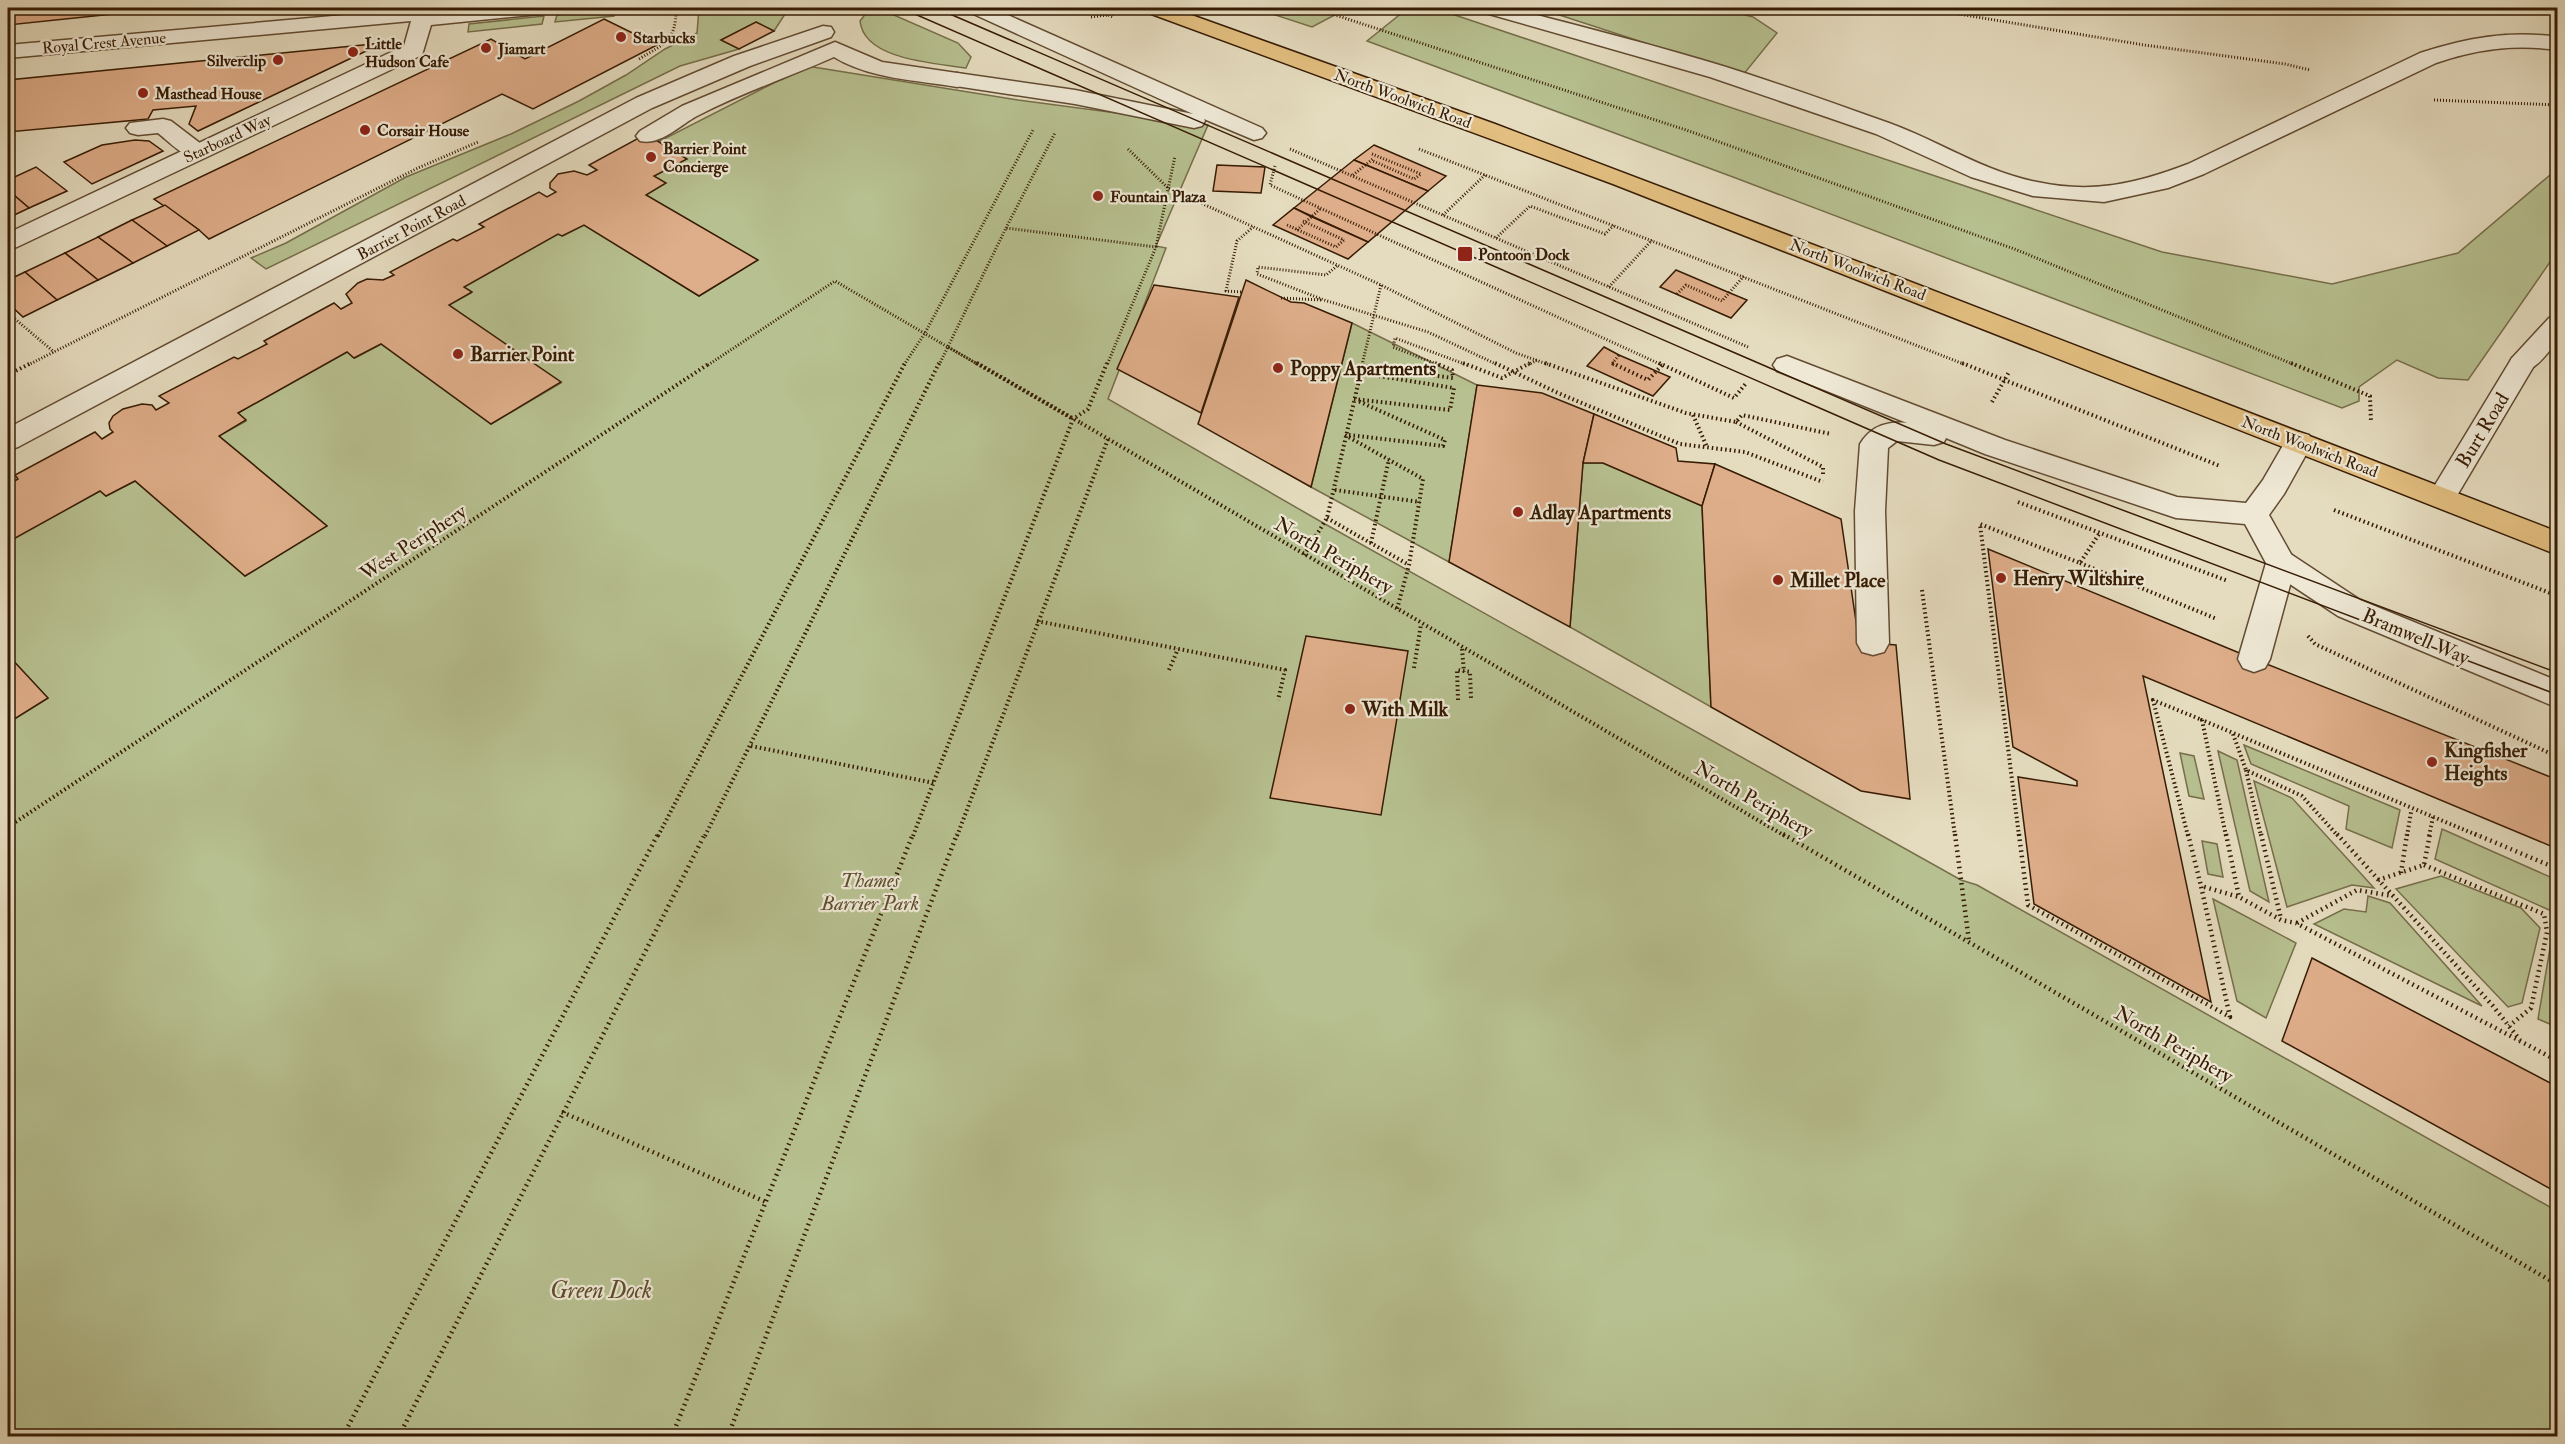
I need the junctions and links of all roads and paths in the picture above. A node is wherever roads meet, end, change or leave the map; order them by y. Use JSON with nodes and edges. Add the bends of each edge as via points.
{"nodes":[{"id":1,"x":541,"y":8,"type":"edge"},
{"id":2,"x":676,"y":8,"type":"edge"},
{"id":3,"x":976,"y":8,"type":"edge"},
{"id":4,"x":1153,"y":8,"type":"edge"},
{"id":5,"x":1314,"y":8,"type":"edge"},
{"id":6,"x":1489,"y":8,"type":"edge"},
{"id":7,"x":1923,"y":8,"type":"edge"},
{"id":8,"x":422,"y":16,"type":"junction"},
{"id":9,"x":828,"y":32,"type":"junction"},
{"id":10,"x":2558,"y":44,"type":"edge"},
{"id":11,"x":8,"y":51,"type":"edge"},
{"id":12,"x":634,"y":63,"type":"dead end"},
{"id":13,"x":2368,"y":86,"type":"junction"},
{"id":14,"x":1075,"y":97,"type":"junction"},
{"id":15,"x":2558,"y":105,"type":"edge"},
{"id":16,"x":1183,"y":118,"type":"junction"},
{"id":17,"x":1034,"y":126,"type":"dead end"},
{"id":18,"x":138,"y":128,"type":"dead end"},
{"id":19,"x":1254,"y":133,"type":"junction"},
{"id":20,"x":648,"y":136,"type":"dead end"},
{"id":21,"x":479,"y":142,"type":"dead end"},
{"id":22,"x":1280,"y":144,"type":"junction"},
{"id":23,"x":1416,"y":148,"type":"dead end"},
{"id":24,"x":197,"y":152,"type":"junction"},
{"id":25,"x":1378,"y":156,"type":"junction"},
{"id":26,"x":1372,"y":161,"type":"junction"},
{"id":27,"x":1366,"y":166,"type":"dead end"},
{"id":28,"x":1353,"y":175,"type":"junction"},
{"id":29,"x":1485,"y":175,"type":"junction"},
{"id":30,"x":1168,"y":188,"type":"junction"},
{"id":31,"x":1322,"y":208,"type":"junction"},
{"id":32,"x":1443,"y":215,"type":"junction"},
{"id":33,"x":1310,"y":216,"type":"dead end"},
{"id":34,"x":1303,"y":221,"type":"junction"},
{"id":35,"x":1614,"y":225,"type":"junction"},
{"id":36,"x":1253,"y":227,"type":"junction"},
{"id":37,"x":1006,"y":228,"type":"junction"},
{"id":38,"x":1296,"y":228,"type":"junction"},
{"id":39,"x":1496,"y":238,"type":"junction"},
{"id":40,"x":1652,"y":240,"type":"junction"},
{"id":41,"x":8,"y":242,"type":"edge"},
{"id":42,"x":1156,"y":247,"type":"junction"},
{"id":43,"x":1337,"y":266,"type":"junction"},
{"id":44,"x":1743,"y":276,"type":"junction"},
{"id":45,"x":1381,"y":285,"type":"junction"},
{"id":46,"x":1609,"y":287,"type":"junction"},
{"id":47,"x":1241,"y":292,"type":"dead end"},
{"id":48,"x":1677,"y":294,"type":"dead end"},
{"id":49,"x":1281,"y":298,"type":"dead end"},
{"id":50,"x":1324,"y":300,"type":"junction"},
{"id":51,"x":8,"y":313,"type":"edge"},
{"id":52,"x":1373,"y":315,"type":"junction"},
{"id":53,"x":2558,"y":324,"type":"edge"},
{"id":54,"x":925,"y":333,"type":"junction"},
{"id":55,"x":948,"y":347,"type":"junction"},
{"id":56,"x":54,"y":352,"type":"junction"},
{"id":57,"x":1620,"y":355,"type":"dead end"},
{"id":58,"x":1537,"y":360,"type":"junction"},
{"id":59,"x":1778,"y":360,"type":"junction"},
{"id":60,"x":1663,"y":364,"type":"junction"},
{"id":61,"x":1362,"y":366,"type":"junction"},
{"id":62,"x":1360,"y":373,"type":"junction"},
{"id":63,"x":1513,"y":373,"type":"junction"},
{"id":64,"x":8,"y":375,"type":"edge"},
{"id":65,"x":1354,"y":399,"type":"junction"},
{"id":66,"x":1693,"y":415,"type":"junction"},
{"id":67,"x":1073,"y":419,"type":"junction"},
{"id":68,"x":1736,"y":422,"type":"junction"},
{"id":69,"x":2371,"y":422,"type":"dead end"},
{"id":70,"x":1345,"y":435,"type":"junction"},
{"id":71,"x":1972,"y":438,"type":"junction"},
{"id":72,"x":1108,"y":439,"type":"junction"},
{"id":73,"x":8,"y":440,"type":"edge"},
{"id":74,"x":2299,"y":442,"type":"junction"},
{"id":75,"x":1874,"y":444,"type":"junction"},
{"id":76,"x":1707,"y":447,"type":"junction"},
{"id":77,"x":1389,"y":459,"type":"junction"},
{"id":78,"x":2220,"y":466,"type":"dead end"},
{"id":79,"x":1335,"y":490,"type":"junction"},
{"id":80,"x":1381,"y":496,"type":"junction"},
{"id":81,"x":2442,"y":497,"type":"junction"},
{"id":82,"x":2013,"y":500,"type":"dead end"},
{"id":83,"x":1420,"y":502,"type":"junction"},
{"id":84,"x":2334,"y":510,"type":"dead end"},
{"id":85,"x":2254,"y":514,"type":"junction"},
{"id":86,"x":1328,"y":518,"type":"junction"},
{"id":87,"x":2099,"y":534,"type":"junction"},
{"id":88,"x":1371,"y":543,"type":"junction"},
{"id":89,"x":2558,"y":544,"type":"edge"},
{"id":90,"x":1304,"y":555,"type":"junction"},
{"id":91,"x":2080,"y":563,"type":"junction"},
{"id":92,"x":2281,"y":563,"type":"junction"},
{"id":93,"x":1409,"y":564,"type":"junction"},
{"id":94,"x":2270,"y":596,"type":"junction"},
{"id":95,"x":2558,"y":596,"type":"edge"},
{"id":96,"x":1397,"y":609,"type":"junction"},
{"id":97,"x":1925,"y":618,"type":"dead end"},
{"id":98,"x":1037,"y":621,"type":"junction"},
{"id":99,"x":1421,"y":624,"type":"junction"},
{"id":100,"x":1873,"y":643,"type":"dead end"},
{"id":101,"x":1462,"y":648,"type":"junction"},
{"id":102,"x":2257,"y":648,"type":"joint"},
{"id":103,"x":1178,"y":649,"type":"junction"},
{"id":104,"x":1414,"y":668,"type":"dead end"},
{"id":105,"x":1169,"y":670,"type":"dead end"},
{"id":106,"x":1464,"y":672,"type":"junction"},
{"id":107,"x":2558,"y":695,"type":"edge"},
{"id":108,"x":1471,"y":698,"type":"dead end"},
{"id":109,"x":1278,"y":700,"type":"dead end"},
{"id":110,"x":1458,"y":700,"type":"dead end"},
{"id":111,"x":2202,"y":720,"type":"junction"},
{"id":112,"x":2233,"y":734,"type":"junction"},
{"id":113,"x":751,"y":746,"type":"junction"},
{"id":114,"x":2558,"y":757,"type":"edge"},
{"id":115,"x":2246,"y":770,"type":"junction"},
{"id":116,"x":934,"y":783,"type":"junction"},
{"id":117,"x":2411,"y":812,"type":"dead end"},
{"id":118,"x":2433,"y":817,"type":"junction"},
{"id":119,"x":8,"y":827,"type":"edge"},
{"id":120,"x":2424,"y":865,"type":"junction"},
{"id":121,"x":2558,"y":869,"type":"edge"},
{"id":122,"x":2401,"y":873,"type":"junction"},
{"id":123,"x":2378,"y":880,"type":"junction"},
{"id":124,"x":2201,"y":886,"type":"junction"},
{"id":125,"x":2393,"y":896,"type":"junction"},
{"id":126,"x":2239,"y":897,"type":"junction"},
{"id":127,"x":2281,"y":920,"type":"junction"},
{"id":128,"x":2296,"y":923,"type":"junction"},
{"id":129,"x":1969,"y":941,"type":"junction"},
{"id":130,"x":2509,"y":1026,"type":"junction"},
{"id":131,"x":2523,"y":1042,"type":"junction"},
{"id":132,"x":2558,"y":1062,"type":"edge"},
{"id":133,"x":562,"y":1112,"type":"junction"},
{"id":134,"x":766,"y":1202,"type":"junction"},
{"id":135,"x":2558,"y":1285,"type":"edge"},
{"id":136,"x":343,"y":1437,"type":"edge"},
{"id":137,"x":399,"y":1437,"type":"edge"},
{"id":138,"x":672,"y":1437,"type":"edge"},
{"id":139,"x":728,"y":1437,"type":"edge"}],
"edges":[{"from":1,"to":8,"type":"street","name":"Royal Crest Avenue"},
{"from":2,"to":12,"type":"path","via":[[673,38]]},
{"from":3,"to":19,"type":"street"},
{"from":4,"to":74,"type":"main road","name":"North Woolwich Road","via":[[1585,165]]},
{"from":5,"to":69,"type":"path","via":[[1689,131],[2017,250],[2370,396]]},
{"from":6,"to":13,"type":"street","via":[[1718,72],[1884,129],[1995,177],[2033,189],[2071,194],[2104,195],[2160,183]]},
{"from":7,"to":13,"type":"path","via":[[2285,64]]},
{"from":8,"to":11,"type":"street","name":"Royal Crest Avenue","via":[[204,24]]},
{"from":8,"to":24,"type":"street","name":"Starboard Way","via":[[414,50]]},
{"from":9,"to":14,"type":"street","via":[[849,59],[867,65]]},
{"from":9,"to":20,"type":"street"},
{"from":9,"to":73,"type":"street","name":"Barrier Point Road","via":[[742,61],[644,104]]},
{"from":10,"to":13,"type":"street","via":[[2519,39],[2462,46]]},
{"from":13,"to":15,"type":"path","via":[[2432,100]]},
{"from":14,"to":16,"type":"street"},
{"from":14,"to":37,"type":"path"},
{"from":16,"to":19,"type":"street"},
{"from":16,"to":30,"type":"path"},
{"from":17,"to":54,"type":"path"},
{"from":18,"to":24,"type":"street","via":[[163,126]]},
{"from":19,"to":22,"type":"path"},
{"from":21,"to":56,"type":"path","via":[[400,174]]},
{"from":22,"to":28,"type":"path"},
{"from":22,"to":31,"type":"path","via":[[1270,185]]},
{"from":23,"to":29,"type":"path"},
{"from":24,"to":41,"type":"street","name":"Starboard Way"},
{"from":25,"to":26,"type":"path"},
{"from":25,"to":26,"type":"path","via":[[1421,174],[1414,180]]},
{"from":25,"to":28,"type":"path"},
{"from":26,"to":27,"type":"path"},
{"from":28,"to":32,"type":"path"},
{"from":29,"to":32,"type":"path"},
{"from":29,"to":35,"type":"path"},
{"from":30,"to":36,"type":"path"},
{"from":30,"to":42,"type":"path"},
{"from":31,"to":38,"type":"path"},
{"from":31,"to":60,"type":"path"},
{"from":32,"to":39,"type":"path"},
{"from":33,"to":34,"type":"path","bridge":true},
{"from":34,"to":38,"type":"path"},
{"from":34,"to":38,"type":"path","bridge":true,"via":[[1344,240],[1336,247]]},
{"from":35,"to":39,"type":"path","via":[[1605,234],[1530,206]]},
{"from":35,"to":40,"type":"path"},
{"from":36,"to":43,"type":"path"},
{"from":36,"to":47,"type":"path","via":[[1237,241],[1226,291]]},
{"from":37,"to":42,"type":"path"},
{"from":37,"to":55,"type":"path"},
{"from":39,"to":46,"type":"path"},
{"from":40,"to":44,"type":"path"},
{"from":40,"to":46,"type":"path"},
{"from":42,"to":67,"type":"path","via":[[1088,410]]},
{"from":43,"to":45,"type":"path"},
{"from":43,"to":50,"type":"path","via":[[1326,274],[1258,267],[1257,274]]},
{"from":44,"to":48,"type":"path","via":[[1722,302],[1686,285]]},
{"from":44,"to":78,"type":"path"},
{"from":45,"to":52,"type":"path"},
{"from":45,"to":58,"type":"path"},
{"from":46,"to":59,"type":"path"},
{"from":49,"to":50,"type":"path"},
{"from":50,"to":52,"type":"path"},
{"from":51,"to":56,"type":"path"},
{"from":52,"to":61,"type":"path"},
{"from":52,"to":63,"type":"path","via":[[1428,332]]},
{"from":53,"to":81,"type":"street","name":"Burt Road","via":[[2522,364]]},
{"from":54,"to":72,"type":"path","name":"North Periphery","bridge":true},
{"from":54,"to":119,"type":"path","name":"West Periphery","via":[[835,281]]},
{"from":54,"to":136,"type":"path","via":[[903,368]]},
{"from":55,"to":67,"type":"path"},
{"from":55,"to":113,"type":"path"},
{"from":56,"to":64,"type":"path"},
{"from":57,"to":60,"type":"path","via":[[1612,364],[1648,380]]},
{"from":58,"to":63,"type":"path"},
{"from":58,"to":66,"type":"path"},
{"from":59,"to":60,"type":"path","via":[[1734,398]]},
{"from":59,"to":71,"type":"street"},
{"from":61,"to":62,"type":"path"},
{"from":61,"to":63,"type":"path","via":[[1453,378],[1452,370],[1393,347],[1395,338],[1502,378]]},
{"from":62,"to":65,"type":"path"},
{"from":62,"to":65,"type":"path","via":[[1454,388],[1450,410]]},
{"from":63,"to":76,"type":"path","via":[[1680,444]]},
{"from":65,"to":70,"type":"path"},
{"from":65,"to":70,"type":"path","via":[[1444,440],[1443,446]]},
{"from":66,"to":68,"type":"path"},
{"from":66,"to":76,"type":"path"},
{"from":67,"to":116,"type":"path"},
{"from":68,"to":75,"type":"path","via":[[1742,415]]},
{"from":68,"to":76,"type":"path","via":[[1823,467],[1823,484],[1745,452]]},
{"from":70,"to":77,"type":"path"},
{"from":70,"to":79,"type":"path"},
{"from":71,"to":75,"type":"street","via":[[1891,431]]},
{"from":71,"to":85,"type":"street","via":[[2176,507]]},
{"from":72,"to":90,"type":"path","name":"North Periphery"},
{"from":72,"to":98,"type":"path"},
{"from":74,"to":81,"type":"main road","name":"North Woolwich Road"},
{"from":74,"to":85,"type":"street"},
{"from":75,"to":100,"type":"street","via":[[1870,511]]},
{"from":77,"to":80,"type":"path"},
{"from":77,"to":83,"type":"path","via":[[1423,479]]},
{"from":79,"to":80,"type":"path"},
{"from":79,"to":86,"type":"path"},
{"from":80,"to":83,"type":"path"},
{"from":80,"to":88,"type":"path"},
{"from":81,"to":89,"type":"main road","name":"North Woolwich Road"},
{"from":82,"to":87,"type":"path"},
{"from":83,"to":93,"type":"path"},
{"from":84,"to":95,"type":"path"},
{"from":85,"to":92,"type":"street"},
{"from":86,"to":88,"type":"path"},
{"from":86,"to":90,"type":"path"},
{"from":87,"to":91,"type":"path"},
{"from":87,"to":94,"type":"path"},
{"from":88,"to":93,"type":"path"},
{"from":90,"to":96,"type":"path","name":"North Periphery"},
{"from":91,"to":102,"type":"path"},
{"from":91,"to":124,"type":"path","via":[[1980,524],[2028,905],[2230,1017]]},
{"from":92,"to":94,"type":"street"},
{"from":92,"to":107,"type":"street","name":"Bramwell Way","via":[[2349,608]]},
{"from":93,"to":96,"type":"path"},
{"from":94,"to":102,"type":"street"},
{"from":94,"to":114,"type":"path","via":[[2315,644]]},
{"from":96,"to":99,"type":"path","name":"North Periphery"},
{"from":97,"to":129,"type":"path"},
{"from":98,"to":103,"type":"path"},
{"from":98,"to":139,"type":"path"},
{"from":99,"to":101,"type":"path","name":"North Periphery"},
{"from":99,"to":104,"type":"path"},
{"from":101,"to":106,"type":"path"},
{"from":101,"to":129,"type":"path","name":"North Periphery"},
{"from":103,"to":105,"type":"path"},
{"from":103,"to":109,"type":"path","via":[[1285,670]]},
{"from":106,"to":108,"type":"path","via":[[1470,672]]},
{"from":106,"to":110,"type":"path","via":[[1457,670]]},
{"from":111,"to":112,"type":"path"},
{"from":111,"to":124,"type":"path","via":[[2153,700]]},
{"from":111,"to":126,"type":"path"},
{"from":112,"to":115,"type":"path"},
{"from":112,"to":118,"type":"path"},
{"from":113,"to":116,"type":"path"},
{"from":113,"to":133,"type":"path"},
{"from":115,"to":123,"type":"path","via":[[2302,796]]},
{"from":115,"to":127,"type":"path"},
{"from":116,"to":134,"type":"path"},
{"from":117,"to":122,"type":"path"},
{"from":118,"to":120,"type":"path"},
{"from":118,"to":121,"type":"path"},
{"from":120,"to":122,"type":"path"},
{"from":120,"to":130,"type":"path","via":[[2544,914],[2547,932],[2531,1008]]},
{"from":122,"to":123,"type":"path"},
{"from":123,"to":125,"type":"path"},
{"from":124,"to":126,"type":"path"},
{"from":125,"to":128,"type":"path","via":[[2357,890]]},
{"from":125,"to":130,"type":"path"},
{"from":126,"to":127,"type":"path"},
{"from":127,"to":128,"type":"path"},
{"from":128,"to":131,"type":"path"},
{"from":129,"to":135,"type":"path","name":"North Periphery"},
{"from":130,"to":131,"type":"path"},
{"from":131,"to":132,"type":"path"},
{"from":133,"to":134,"type":"path"},
{"from":133,"to":137,"type":"path"},
{"from":134,"to":138,"type":"path"}]}
